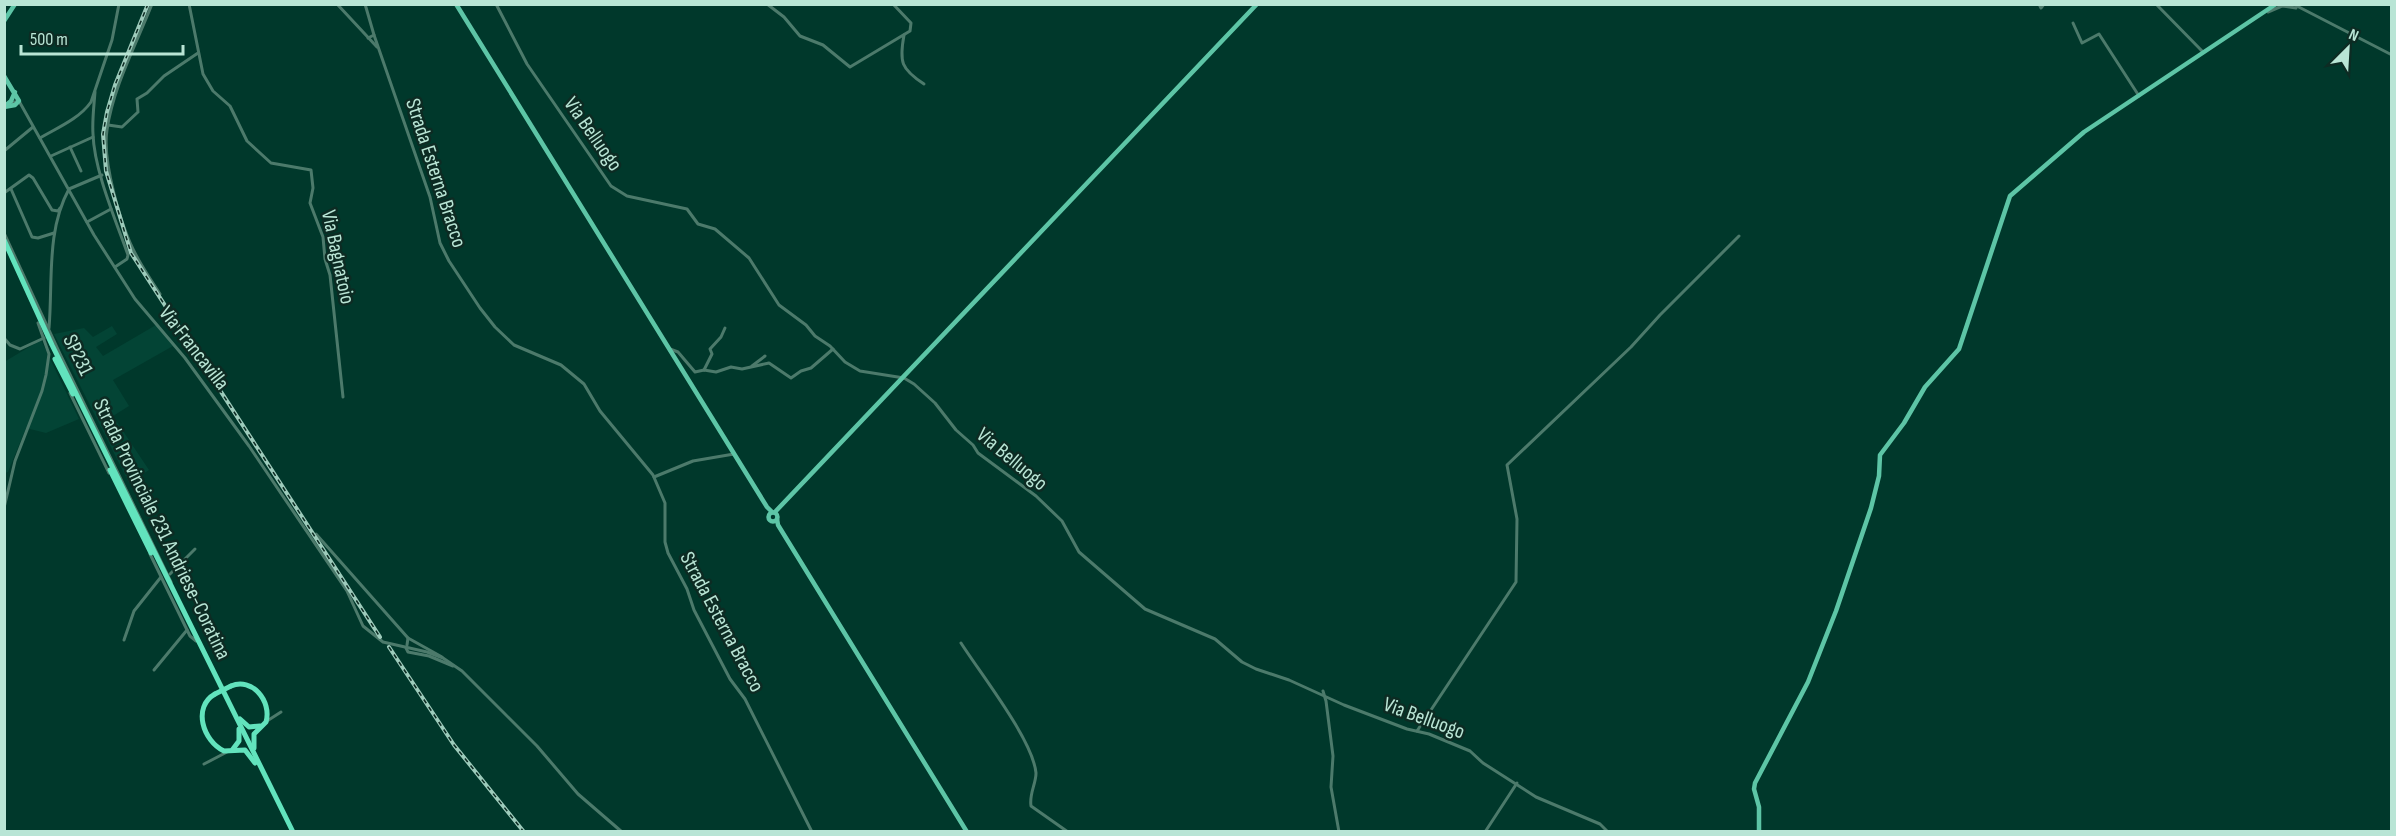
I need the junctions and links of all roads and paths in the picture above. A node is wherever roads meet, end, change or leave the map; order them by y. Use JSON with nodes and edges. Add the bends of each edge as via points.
{"nodes":[{"id":1,"x":15,"y":4,"type":"edge"},
{"id":2,"x":119,"y":4,"type":"edge"},
{"id":3,"x":153,"y":4,"type":"edge"},
{"id":4,"x":189,"y":4,"type":"edge"},
{"id":5,"x":337,"y":4,"type":"edge"},
{"id":6,"x":365,"y":4,"type":"edge"},
{"id":7,"x":456,"y":4,"type":"edge"},
{"id":8,"x":496,"y":4,"type":"edge"},
{"id":9,"x":767,"y":4,"type":"edge"},
{"id":10,"x":894,"y":4,"type":"edge"},
{"id":11,"x":1257,"y":4,"type":"edge"},
{"id":12,"x":2039,"y":4,"type":"edge"},
{"id":13,"x":2044,"y":4,"type":"edge"},
{"id":14,"x":2156,"y":4,"type":"edge"},
{"id":15,"x":2269,"y":4,"type":"edge"},
{"id":16,"x":2276,"y":4,"type":"edge"},
{"id":17,"x":2287,"y":4,"type":"edge"},
{"id":18,"x":2295,"y":6,"type":"edge"},
{"id":19,"x":2264,"y":14,"type":"junction"},
{"id":20,"x":4,"y":21,"type":"edge"},
{"id":21,"x":2073,"y":23,"type":"dead end"},
{"id":22,"x":374,"y":35,"type":"junction"},
{"id":23,"x":904,"y":35,"type":"junction"},
{"id":24,"x":367,"y":38,"type":"junction"},
{"id":25,"x":378,"y":48,"type":"junction"},
{"id":26,"x":198,"y":53,"type":"junction"},
{"id":27,"x":2204,"y":53,"type":"junction"},
{"id":28,"x":2391,"y":55,"type":"edge"},
{"id":29,"x":4,"y":76,"type":"edge"},
{"id":30,"x":924,"y":84,"type":"dead end"},
{"id":31,"x":15,"y":92,"type":"junction"},
{"id":32,"x":95,"y":92,"type":"junction"},
{"id":33,"x":2139,"y":96,"type":"junction"},
{"id":34,"x":19,"y":101,"type":"junction"},
{"id":35,"x":89,"y":105,"type":"junction"},
{"id":36,"x":7,"y":106,"type":"edge"},
{"id":37,"x":94,"y":107,"type":"junction"},
{"id":38,"x":86,"y":110,"type":"junction"},
{"id":39,"x":94,"y":113,"type":"junction"},
{"id":40,"x":25,"y":114,"type":"junction"},
{"id":41,"x":108,"y":125,"type":"junction"},
{"id":42,"x":33,"y":127,"type":"junction"},
{"id":43,"x":93,"y":137,"type":"junction"},
{"id":44,"x":40,"y":138,"type":"junction"},
{"id":45,"x":70,"y":147,"type":"junction"},
{"id":46,"x":4,"y":151,"type":"edge"},
{"id":47,"x":51,"y":156,"type":"junction"},
{"id":48,"x":81,"y":171,"type":"dead end"},
{"id":49,"x":102,"y":175,"type":"junction"},
{"id":50,"x":11,"y":189,"type":"junction"},
{"id":51,"x":69,"y":189,"type":"junction"},
{"id":52,"x":4,"y":193,"type":"edge"},
{"id":53,"x":61,"y":207,"type":"junction"},
{"id":54,"x":111,"y":209,"type":"junction"},
{"id":55,"x":52,"y":210,"type":"junction"},
{"id":56,"x":57,"y":221,"type":"junction"},
{"id":57,"x":87,"y":222,"type":"junction"},
{"id":58,"x":55,"y":232,"type":"junction"},
{"id":59,"x":4,"y":233,"type":"edge"},
{"id":60,"x":1739,"y":236,"type":"dead end"},
{"id":61,"x":4,"y":240,"type":"edge"},
{"id":62,"x":4,"y":249,"type":"edge"},
{"id":63,"x":115,"y":267,"type":"junction"},
{"id":64,"x":160,"y":294,"type":"dead end"},
{"id":65,"x":50,"y":313,"type":"junction"},
{"id":66,"x":42,"y":315,"type":"junction"},
{"id":67,"x":38,"y":323,"type":"junction"},
{"id":68,"x":725,"y":328,"type":"dead end"},
{"id":69,"x":49,"y":329,"type":"junction"},
{"id":70,"x":4,"y":338,"type":"edge"},
{"id":71,"x":44,"y":338,"type":"junction"},
{"id":72,"x":833,"y":349,"type":"junction"},
{"id":73,"x":670,"y":350,"type":"junction"},
{"id":74,"x":49,"y":354,"type":"junction"},
{"id":75,"x":765,"y":356,"type":"dead end"},
{"id":76,"x":751,"y":368,"type":"junction"},
{"id":77,"x":704,"y":370,"type":"junction"},
{"id":78,"x":904,"y":378,"type":"junction"},
{"id":79,"x":344,"y":397,"type":"dead end"},
{"id":80,"x":734,"y":454,"type":"junction"},
{"id":81,"x":654,"y":477,"type":"junction"},
{"id":82,"x":4,"y":487,"type":"edge"},
{"id":83,"x":10,"y":489,"type":"junction"},
{"id":84,"x":4,"y":508,"type":"edge"},
{"id":85,"x":775,"y":517,"type":"junction"},
{"id":86,"x":316,"y":534,"type":"dead end"},
{"id":87,"x":195,"y":549,"type":"dead end"},
{"id":88,"x":170,"y":574,"type":"junction"},
{"id":89,"x":161,"y":576,"type":"junction"},
{"id":90,"x":171,"y":586,"type":"junction"},
{"id":91,"x":187,"y":630,"type":"junction"},
{"id":92,"x":408,"y":638,"type":"junction"},
{"id":93,"x":124,"y":640,"type":"dead end"},
{"id":94,"x":196,"y":642,"type":"junction"},
{"id":95,"x":961,"y":643,"type":"dead end"},
{"id":96,"x":433,"y":652,"type":"junction"},
{"id":97,"x":456,"y":667,"type":"junction"},
{"id":98,"x":154,"y":670,"type":"dead end"},
{"id":99,"x":1323,"y":691,"type":"dead end"},
{"id":100,"x":1325,"y":696,"type":"junction"},
{"id":101,"x":229,"y":702,"type":"junction"},
{"id":102,"x":266,"y":708,"type":"junction"},
{"id":103,"x":265,"y":721,"type":"junction"},
{"id":104,"x":239,"y":729,"type":"junction"},
{"id":105,"x":1417,"y":731,"type":"junction"},
{"id":106,"x":222,"y":752,"type":"junction"},
{"id":107,"x":254,"y":752,"type":"junction"},
{"id":108,"x":255,"y":763,"type":"junction"},
{"id":109,"x":204,"y":764,"type":"dead end"},
{"id":110,"x":1517,"y":783,"type":"junction"},
{"id":111,"x":291,"y":831,"type":"edge"},
{"id":112,"x":622,"y":831,"type":"edge"},
{"id":113,"x":812,"y":831,"type":"edge"},
{"id":114,"x":968,"y":831,"type":"edge"},
{"id":115,"x":1068,"y":831,"type":"edge"},
{"id":116,"x":1339,"y":831,"type":"edge"},
{"id":117,"x":1485,"y":831,"type":"edge"},
{"id":118,"x":1608,"y":831,"type":"edge"},
{"id":119,"x":1759,"y":831,"type":"edge"}],
"edges":[{"from":1,"to":20,"type":"main road"},
{"from":2,"to":32,"type":"street"},
{"from":3,"to":41,"type":"street","via":[[114,99]]},
{"from":4,"to":26,"type":"street","name":"Via Bagnatoio"},
{"from":5,"to":24,"type":"street","name":"Strada Esterna Bracco"},
{"from":6,"to":22,"type":"street","name":"Strada Esterna Bracco"},
{"from":7,"to":73,"type":"main road"},
{"from":8,"to":72,"type":"street","name":"Via Belluogo","via":[[526,64],[611,186],[627,196],[687,209],[698,224],[725,235],[749,258],[779,305]]},
{"from":9,"to":23,"type":"street","via":[[800,36],[823,45],[850,66]]},
{"from":10,"to":23,"type":"street","via":[[911,23],[910,31]]},
{"from":11,"to":78,"type":"main road"},
{"from":12,"to":13,"type":"street","via":[[2041,8]]},
{"from":14,"to":27,"type":"street"},
{"from":15,"to":19,"type":"street"},
{"from":16,"to":19,"type":"main road"},
{"from":17,"to":18,"type":"street"},
{"from":18,"to":19,"type":"street","via":[[2282,6]]},
{"from":18,"to":28,"type":"street"},
{"from":19,"to":27,"type":"main road"},
{"from":21,"to":33,"type":"street","via":[[2082,43],[2099,34]]},
{"from":22,"to":24,"type":"street"},
{"from":22,"to":25,"type":"street","name":"Strada Esterna Bracco"},
{"from":23,"to":30,"type":"street","via":[[903,65]]},
{"from":24,"to":25,"type":"street","name":"Strada Esterna Bracco"},
{"from":25,"to":81,"type":"street","name":"Strada Esterna Bracco","via":[[449,261],[485,314],[514,345],[561,365],[584,384],[600,411]]},
{"from":26,"to":41,"type":"street","via":[[137,99],[138,112],[122,127]]},
{"from":26,"to":79,"type":"street","name":"Via Bagnatoio","via":[[207,83],[230,106],[254,149],[271,163],[311,170],[310,202],[323,237],[330,275]]},
{"from":27,"to":33,"type":"main road"},
{"from":29,"to":31,"type":"main road","name":"Via Francavilla"},
{"from":31,"to":34,"type":"main road","name":"Via Francavilla"},
{"from":31,"to":36,"type":"main road"},
{"from":32,"to":35,"type":"street"},
{"from":32,"to":37,"type":"street"},
{"from":33,"to":119,"type":"main road","via":[[2080,135],[2009,197],[1960,346],[1924,389],[1880,455],[1867,524],[1821,652],[1755,783]]},
{"from":34,"to":36,"type":"main road"},
{"from":34,"to":40,"type":"street","name":"Via Francavilla"},
{"from":35,"to":37,"type":"street"},
{"from":35,"to":38,"type":"street"},
{"from":36,"to":40,"type":"street","via":[[20,108]]},
{"from":37,"to":39,"type":"street"},
{"from":38,"to":39,"type":"street"},
{"from":38,"to":44,"type":"street"},
{"from":39,"to":43,"type":"street"},
{"from":40,"to":42,"type":"street","name":"Via Francavilla"},
{"from":41,"to":64,"type":"street","via":[[108,166],[124,224],[136,255]]},
{"from":42,"to":44,"type":"street","name":"Via Francavilla"},
{"from":42,"to":46,"type":"street"},
{"from":43,"to":45,"type":"street"},
{"from":43,"to":49,"type":"street"},
{"from":44,"to":47,"type":"street","name":"Via Francavilla"},
{"from":45,"to":47,"type":"street"},
{"from":45,"to":48,"type":"street"},
{"from":47,"to":51,"type":"street","name":"Via Francavilla"},
{"from":49,"to":51,"type":"street"},
{"from":49,"to":54,"type":"street"},
{"from":50,"to":52,"type":"street"},
{"from":50,"to":55,"type":"street","via":[[32,177]]},
{"from":50,"to":58,"type":"street","via":[[32,237]]},
{"from":51,"to":53,"type":"street"},
{"from":51,"to":57,"type":"street","name":"Via Francavilla"},
{"from":53,"to":55,"type":"street"},
{"from":53,"to":56,"type":"street"},
{"from":54,"to":57,"type":"street"},
{"from":54,"to":63,"type":"street","via":[[128,257]]},
{"from":55,"to":56,"type":"street"},
{"from":56,"to":58,"type":"street"},
{"from":57,"to":63,"type":"street","name":"Via Francavilla"},
{"from":58,"to":65,"type":"street"},
{"from":59,"to":66,"type":"street","name":"SP231"},
{"from":60,"to":105,"type":"street","via":[[1631,347],[1507,465],[1517,519],[1515,582]]},
{"from":61,"to":90,"type":"highway","name":"Strada Provinciale 231 Andriese-Coratina","number":"SP231"},
{"from":62,"to":67,"type":"highway","name":"Strada Provinciale 231 Andriese-Coratina","number":"SP231"},
{"from":63,"to":96,"type":"street","name":"Via Francavilla","via":[[135,299],[185,358],[249,446],[351,598],[369,632],[383,642]]},
{"from":65,"to":66,"type":"street"},
{"from":65,"to":69,"type":"street"},
{"from":66,"to":69,"type":"street","name":"SP231"},
{"from":67,"to":71,"type":"street"},
{"from":67,"to":94,"type":"highway","name":"Strada Provinciale 231 Andriese-Coratina","number":"SP231"},
{"from":68,"to":77,"type":"street","via":[[710,349],[712,354]]},
{"from":69,"to":88,"type":"street","name":"SP231"},
{"from":70,"to":71,"type":"street","via":[[20,349]]},
{"from":71,"to":74,"type":"street"},
{"from":72,"to":76,"type":"street","via":[[811,368],[791,378],[769,363]]},
{"from":72,"to":78,"type":"street","name":"Via Belluogo","via":[[860,371]]},
{"from":73,"to":77,"type":"street","via":[[678,352],[695,372]]},
{"from":73,"to":80,"type":"main road"},
{"from":74,"to":83,"type":"street","via":[[42,391],[15,461]]},
{"from":74,"to":89,"type":"street"},
{"from":75,"to":76,"type":"street"},
{"from":76,"to":77,"type":"street"},
{"from":78,"to":85,"type":"main road"},
{"from":78,"to":100,"type":"street","name":"Via Belluogo","via":[[935,403],[978,453],[1036,496],[1062,521],[1079,552],[1145,609],[1215,639],[1256,669]]},
{"from":80,"to":81,"type":"street","via":[[693,462]]},
{"from":80,"to":85,"type":"main road"},
{"from":81,"to":113,"type":"street","name":"Strada Esterna Bracco","via":[[663,496],[668,552],[694,610],[730,679],[745,699]]},
{"from":82,"to":83,"type":"street"},
{"from":83,"to":84,"type":"street"},
{"from":85,"to":114,"type":"main road"},
{"from":86,"to":92,"type":"street"},
{"from":87,"to":88,"type":"street"},
{"from":88,"to":90,"type":"street","name":"SP231"},
{"from":89,"to":91,"type":"street"},
{"from":89,"to":93,"type":"street","via":[[134,611]]},
{"from":90,"to":101,"type":"highway","name":"Strada Provinciale 231 Andriese-Coratina","number":"SP231"},
{"from":91,"to":94,"type":"street"},
{"from":91,"to":98,"type":"street"},
{"from":92,"to":96,"type":"street"},
{"from":92,"to":97,"type":"street","via":[[408,652]]},
{"from":94,"to":104,"type":"highway","name":"Strada Provinciale 231 Andriese-Coratina","number":"SP231"},
{"from":95,"to":115,"type":"street","via":[[1026,743],[1036,774],[1031,806]]},
{"from":96,"to":97,"type":"street"},
{"from":97,"to":112,"type":"street","via":[[505,712],[586,802]]},
{"from":99,"to":100,"type":"street"},
{"from":100,"to":105,"type":"street","name":"Via Belluogo"},
{"from":100,"to":116,"type":"street","via":[[1334,768],[1331,787]]},
{"from":101,"to":103,"type":"highway","via":[[245,725],[253,728]]},
{"from":101,"to":107,"type":"highway","name":"Strada Provinciale 231 Andriese-Coratina","number":"SP231"},
{"from":102,"to":103,"type":"highway"},
{"from":102,"to":103,"type":"street","via":[[275,714]]},
{"from":102,"to":106,"type":"highway","bridge":true,"via":[[259,694],[241,683],[215,694],[203,705],[201,717]]},
{"from":103,"to":107,"type":"highway","via":[[253,738]]},
{"from":104,"to":106,"type":"highway","via":[[239,741]]},
{"from":104,"to":108,"type":"highway","name":"Strada Provinciale 231 Andriese-Coratina","number":"SP231"},
{"from":105,"to":110,"type":"street","name":"Via Belluogo","via":[[1470,750],[1483,763]]},
{"from":106,"to":108,"type":"highway","via":[[248,751]]},
{"from":106,"to":109,"type":"street"},
{"from":107,"to":111,"type":"highway","name":"Strada Provinciale 231 Andriese-Coratina","number":"SP231"},
{"from":108,"to":111,"type":"highway","name":"Strada Provinciale 231 Andriese-Coratina","number":"SP231"},
{"from":110,"to":117,"type":"street"},
{"from":110,"to":118,"type":"street","name":"Via Belluogo","via":[[1536,797],[1592,820]]}]}
